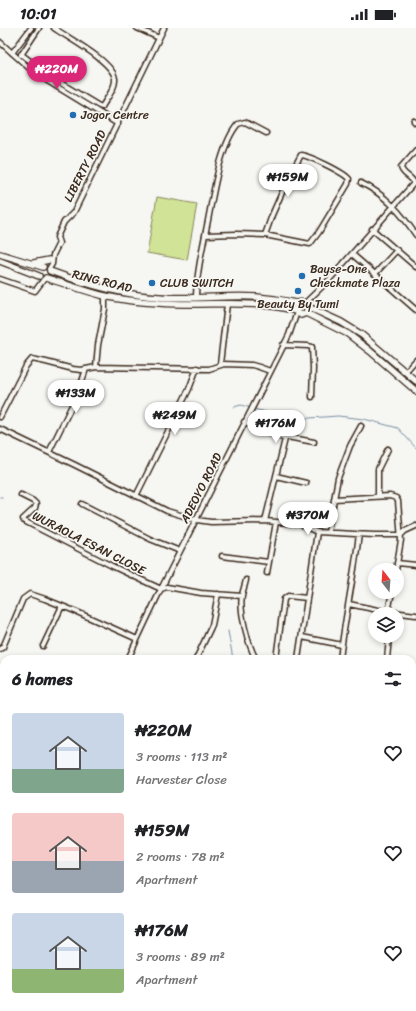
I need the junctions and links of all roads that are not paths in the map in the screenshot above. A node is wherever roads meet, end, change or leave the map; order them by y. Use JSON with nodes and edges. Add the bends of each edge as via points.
{"nodes":[{"id":1,"x":31,"y":28,"type":"edge"},
{"id":2,"x":39,"y":28,"type":"edge"},
{"id":3,"x":54,"y":28,"type":"edge"},
{"id":4,"x":137,"y":28,"type":"edge"},
{"id":5,"x":164,"y":28,"type":"edge"},
{"id":6,"x":159,"y":38,"type":"junction"},
{"id":7,"x":0,"y":42,"type":"edge"},
{"id":8,"x":12,"y":53,"type":"junction"},
{"id":9,"x":21,"y":54,"type":"junction"},
{"id":10,"x":18,"y":58,"type":"junction"},
{"id":11,"x":118,"y":124,"type":"junction"},
{"id":12,"x":266,"y":133,"type":"dead end"},
{"id":13,"x":416,"y":150,"type":"edge"},
{"id":14,"x":415,"y":182,"type":"edge"},
{"id":15,"x":361,"y":183,"type":"dead end"},
{"id":16,"x":393,"y":206,"type":"junction"},
{"id":17,"x":372,"y":229,"type":"junction"},
{"id":18,"x":205,"y":235,"type":"junction"},
{"id":19,"x":265,"y":235,"type":"junction"},
{"id":20,"x":416,"y":235,"type":"edge"},
{"id":21,"x":397,"y":250,"type":"junction"},
{"id":22,"x":0,"y":254,"type":"edge"},
{"id":23,"x":352,"y":254,"type":"junction"},
{"id":24,"x":51,"y":258,"type":"junction"},
{"id":25,"x":0,"y":261,"type":"edge"},
{"id":26,"x":31,"y":264,"type":"junction"},
{"id":27,"x":416,"y":267,"type":"edge"},
{"id":28,"x":47,"y":269,"type":"junction"},
{"id":29,"x":375,"y":274,"type":"junction"},
{"id":30,"x":42,"y":278,"type":"junction"},
{"id":31,"x":0,"y":279,"type":"edge"},
{"id":32,"x":105,"y":296,"type":"junction"},
{"id":33,"x":196,"y":298,"type":"junction"},
{"id":34,"x":227,"y":304,"type":"junction"},
{"id":35,"x":302,"y":309,"type":"junction"},
{"id":36,"x":416,"y":310,"type":"edge"},
{"id":37,"x":283,"y":345,"type":"junction"},
{"id":38,"x":416,"y":360,"type":"edge"},
{"id":39,"x":220,"y":364,"type":"junction"},
{"id":40,"x":96,"y":367,"type":"junction"},
{"id":41,"x":198,"y":368,"type":"junction"},
{"id":42,"x":86,"y":369,"type":"junction"},
{"id":43,"x":270,"y":371,"type":"junction"},
{"id":44,"x":406,"y":371,"type":"junction"},
{"id":45,"x":416,"y":381,"type":"edge"},
{"id":46,"x":416,"y":391,"type":"edge"},
{"id":47,"x":312,"y":397,"type":"dead end"},
{"id":48,"x":0,"y":417,"type":"edge"},
{"id":49,"x":244,"y":422,"type":"junction"},
{"id":50,"x":361,"y":426,"type":"dead end"},
{"id":51,"x":0,"y":430,"type":"edge"},
{"id":52,"x":285,"y":438,"type":"junction"},
{"id":53,"x":314,"y":442,"type":"dead end"},
{"id":54,"x":388,"y":449,"type":"dead end"},
{"id":55,"x":49,"y":452,"type":"junction"},
{"id":56,"x":276,"y":476,"type":"junction"},
{"id":57,"x":306,"y":483,"type":"dead end"},
{"id":58,"x":21,"y":495,"type":"dead end"},
{"id":59,"x":136,"y":496,"type":"junction"},
{"id":60,"x":378,"y":496,"type":"junction"},
{"id":61,"x":334,"y":500,"type":"junction"},
{"id":62,"x":82,"y":504,"type":"dead end"},
{"id":63,"x":197,"y":520,"type":"junction"},
{"id":64,"x":265,"y":521,"type":"junction"},
{"id":65,"x":276,"y":522,"type":"junction"},
{"id":66,"x":416,"y":526,"type":"edge"},
{"id":67,"x":317,"y":532,"type":"junction"},
{"id":68,"x":328,"y":532,"type":"junction"},
{"id":69,"x":359,"y":534,"type":"junction"},
{"id":70,"x":401,"y":534,"type":"junction"},
{"id":71,"x":180,"y":551,"type":"junction"},
{"id":72,"x":222,"y":556,"type":"dead end"},
{"id":73,"x":269,"y":562,"type":"junction"},
{"id":74,"x":397,"y":563,"type":"edge"},
{"id":75,"x":404,"y":564,"type":"edge"},
{"id":76,"x":416,"y":565,"type":"edge"},
{"id":77,"x":267,"y":573,"type":"dead end"},
{"id":78,"x":246,"y":580,"type":"dead end"},
{"id":79,"x":161,"y":589,"type":"junction"},
{"id":80,"x":218,"y":594,"type":"junction"},
{"id":81,"x":242,"y":596,"type":"junction"},
{"id":82,"x":307,"y":598,"type":"junction"},
{"id":83,"x":349,"y":604,"type":"junction"},
{"id":84,"x":62,"y":606,"type":"junction"},
{"id":85,"x":368,"y":608,"type":"edge"},
{"id":86,"x":404,"y":614,"type":"edge"},
{"id":87,"x":416,"y":615,"type":"edge"},
{"id":88,"x":302,"y":637,"type":"junction"},
{"id":89,"x":137,"y":640,"type":"junction"},
{"id":90,"x":389,"y":643,"type":"edge"},
{"id":91,"x":342,"y":645,"type":"junction"},
{"id":92,"x":44,"y":646,"type":"dead end"},
{"id":93,"x":0,"y":649,"type":"edge"},
{"id":94,"x":130,"y":655,"type":"edge"},
{"id":95,"x":198,"y":655,"type":"edge"},
{"id":96,"x":254,"y":655,"type":"edge"},
{"id":97,"x":277,"y":655,"type":"edge"},
{"id":98,"x":299,"y":655,"type":"edge"},
{"id":99,"x":341,"y":655,"type":"edge"},
{"id":100,"x":387,"y":655,"type":"edge"}],
"edges":[{"from":1,"to":8,"type":"street"},
{"from":2,"to":9,"type":"street"},
{"from":3,"to":9,"type":"street","via":[[105,62],[112,71],[114,87],[102,107],[54,79]]},
{"from":4,"to":6,"type":"street"},
{"from":5,"to":6,"type":"street","name":"LIBERTY ROAD"},
{"from":6,"to":11,"type":"street","name":"LIBERTY ROAD"},
{"from":7,"to":8,"type":"street"},
{"from":8,"to":10,"type":"street"},
{"from":9,"to":10,"type":"street"},
{"from":10,"to":11,"type":"street","via":[[41,77]]},
{"from":11,"to":24,"type":"street","name":"LIBERTY ROAD","via":[[74,212],[64,222],[57,237],[59,243]]},
{"from":12,"to":18,"type":"street","via":[[245,122],[238,124],[229,137],[222,155]]},
{"from":13,"to":14,"type":"street","via":[[401,167]]},
{"from":14,"to":16,"type":"street","name":"ADEOYO ROAD"},
{"from":15,"to":16,"type":"street","via":[[378,192]]},
{"from":16,"to":17,"type":"street","name":"ADEOYO ROAD"},
{"from":16,"to":20,"type":"street"},
{"from":17,"to":21,"type":"street"},
{"from":17,"to":23,"type":"street","name":"ADEOYO ROAD"},
{"from":18,"to":19,"type":"street"},
{"from":18,"to":33,"type":"street"},
{"from":19,"to":19,"type":"street","via":[[300,155],[330,167],[349,179],[327,220],[310,244]]},
{"from":21,"to":27,"type":"street"},
{"from":21,"to":29,"type":"street"},
{"from":22,"to":26,"type":"main road","name":"RING ROAD"},
{"from":23,"to":29,"type":"street"},
{"from":23,"to":35,"type":"street","name":"ADEOYO ROAD"},
{"from":24,"to":26,"type":"main road"},
{"from":24,"to":28,"type":"street","name":"LIBERTY ROAD"},
{"from":25,"to":30,"type":"main road","name":"RING ROAD"},
{"from":26,"to":28,"type":"main road","name":"RING ROAD"},
{"from":28,"to":30,"type":"main road","via":[[49,276]]},
{"from":28,"to":30,"type":"main road","via":[[39,270]]},
{"from":28,"to":33,"type":"main road","name":"RING ROAD","via":[[80,282],[134,295]]},
{"from":29,"to":36,"type":"street"},
{"from":30,"to":31,"type":"street","via":[[35,291]]},
{"from":30,"to":32,"type":"main road","name":"RING ROAD"},
{"from":32,"to":34,"type":"main road","name":"RING ROAD","via":[[160,304]]},
{"from":32,"to":40,"type":"street"},
{"from":33,"to":35,"type":"main road","name":"RING ROAD","via":[[255,297]]},
{"from":34,"to":35,"type":"main road","name":"RING ROAD","via":[[267,304]]},
{"from":34,"to":39,"type":"street"},
{"from":35,"to":37,"type":"street","name":"ADEOYO ROAD"},
{"from":35,"to":44,"type":"main road","name":"RING ROAD","via":[[352,328]]},
{"from":35,"to":46,"type":"main road","name":"RING ROAD","via":[[353,337]]},
{"from":37,"to":43,"type":"street","name":"ADEOYO ROAD"},
{"from":37,"to":47,"type":"street","via":[[312,348]]},
{"from":38,"to":44,"type":"street"},
{"from":39,"to":41,"type":"street","via":[[209,369]]},
{"from":39,"to":43,"type":"street","via":[[260,366]]},
{"from":40,"to":41,"type":"street"},
{"from":40,"to":42,"type":"street"},
{"from":41,"to":59,"type":"street"},
{"from":42,"to":48,"type":"street","via":[[73,369],[32,359]]},
{"from":42,"to":55,"type":"street","via":[[79,391]]},
{"from":43,"to":49,"type":"street","name":"ADEOYO ROAD"},
{"from":44,"to":45,"type":"main road","name":"RING ROAD"},
{"from":49,"to":52,"type":"street"},
{"from":49,"to":63,"type":"street","name":"ADEOYO ROAD"},
{"from":50,"to":61,"type":"street","via":[[347,453],[336,485]]},
{"from":51,"to":55,"type":"street"},
{"from":52,"to":53,"type":"street"},
{"from":52,"to":56,"type":"street"},
{"from":54,"to":60,"type":"street","via":[[378,468]]},
{"from":55,"to":59,"type":"street"},
{"from":56,"to":57,"type":"street"},
{"from":56,"to":64,"type":"street"},
{"from":58,"to":79,"type":"street","name":"WURAOLA ESAN CLOSE","via":[[36,504],[24,521]]},
{"from":59,"to":63,"type":"street","via":[[167,511]]},
{"from":60,"to":61,"type":"street"},
{"from":60,"to":70,"type":"street","via":[[394,497],[398,501]]},
{"from":61,"to":68,"type":"street"},
{"from":62,"to":71,"type":"street","via":[[150,539]]},
{"from":63,"to":64,"type":"street"},
{"from":63,"to":71,"type":"street","name":"ADEOYO ROAD"},
{"from":64,"to":65,"type":"street"},
{"from":65,"to":67,"type":"street","via":[[300,524]]},
{"from":65,"to":73,"type":"street"},
{"from":66,"to":70,"type":"street"},
{"from":67,"to":68,"type":"street"},
{"from":67,"to":82,"type":"street"},
{"from":68,"to":69,"type":"street"},
{"from":69,"to":70,"type":"street"},
{"from":69,"to":83,"type":"street"},
{"from":70,"to":74,"type":"street"},
{"from":71,"to":79,"type":"street","name":"ADEOYO ROAD"},
{"from":72,"to":73,"type":"street"},
{"from":73,"to":77,"type":"street"},
{"from":75,"to":76,"type":"street"},
{"from":78,"to":81,"type":"street"},
{"from":79,"to":80,"type":"street","via":[[167,587]]},
{"from":79,"to":89,"type":"street","name":"ADEOYO ROAD"},
{"from":80,"to":81,"type":"street"},
{"from":80,"to":95,"type":"street","via":[[212,625]]},
{"from":81,"to":96,"type":"street","via":[[245,629]]},
{"from":82,"to":88,"type":"street"},
{"from":82,"to":97,"type":"street","via":[[284,598]]},
{"from":83,"to":85,"type":"street"},
{"from":83,"to":91,"type":"street"},
{"from":84,"to":89,"type":"street"},
{"from":84,"to":92,"type":"street"},
{"from":84,"to":93,"type":"street","via":[[34,595],[27,595]]},
{"from":86,"to":87,"type":"street"},
{"from":88,"to":91,"type":"street"},
{"from":88,"to":98,"type":"street"},
{"from":89,"to":94,"type":"street","name":"ADEOYO ROAD"},
{"from":90,"to":100,"type":"street"},
{"from":91,"to":99,"type":"street"}]}
